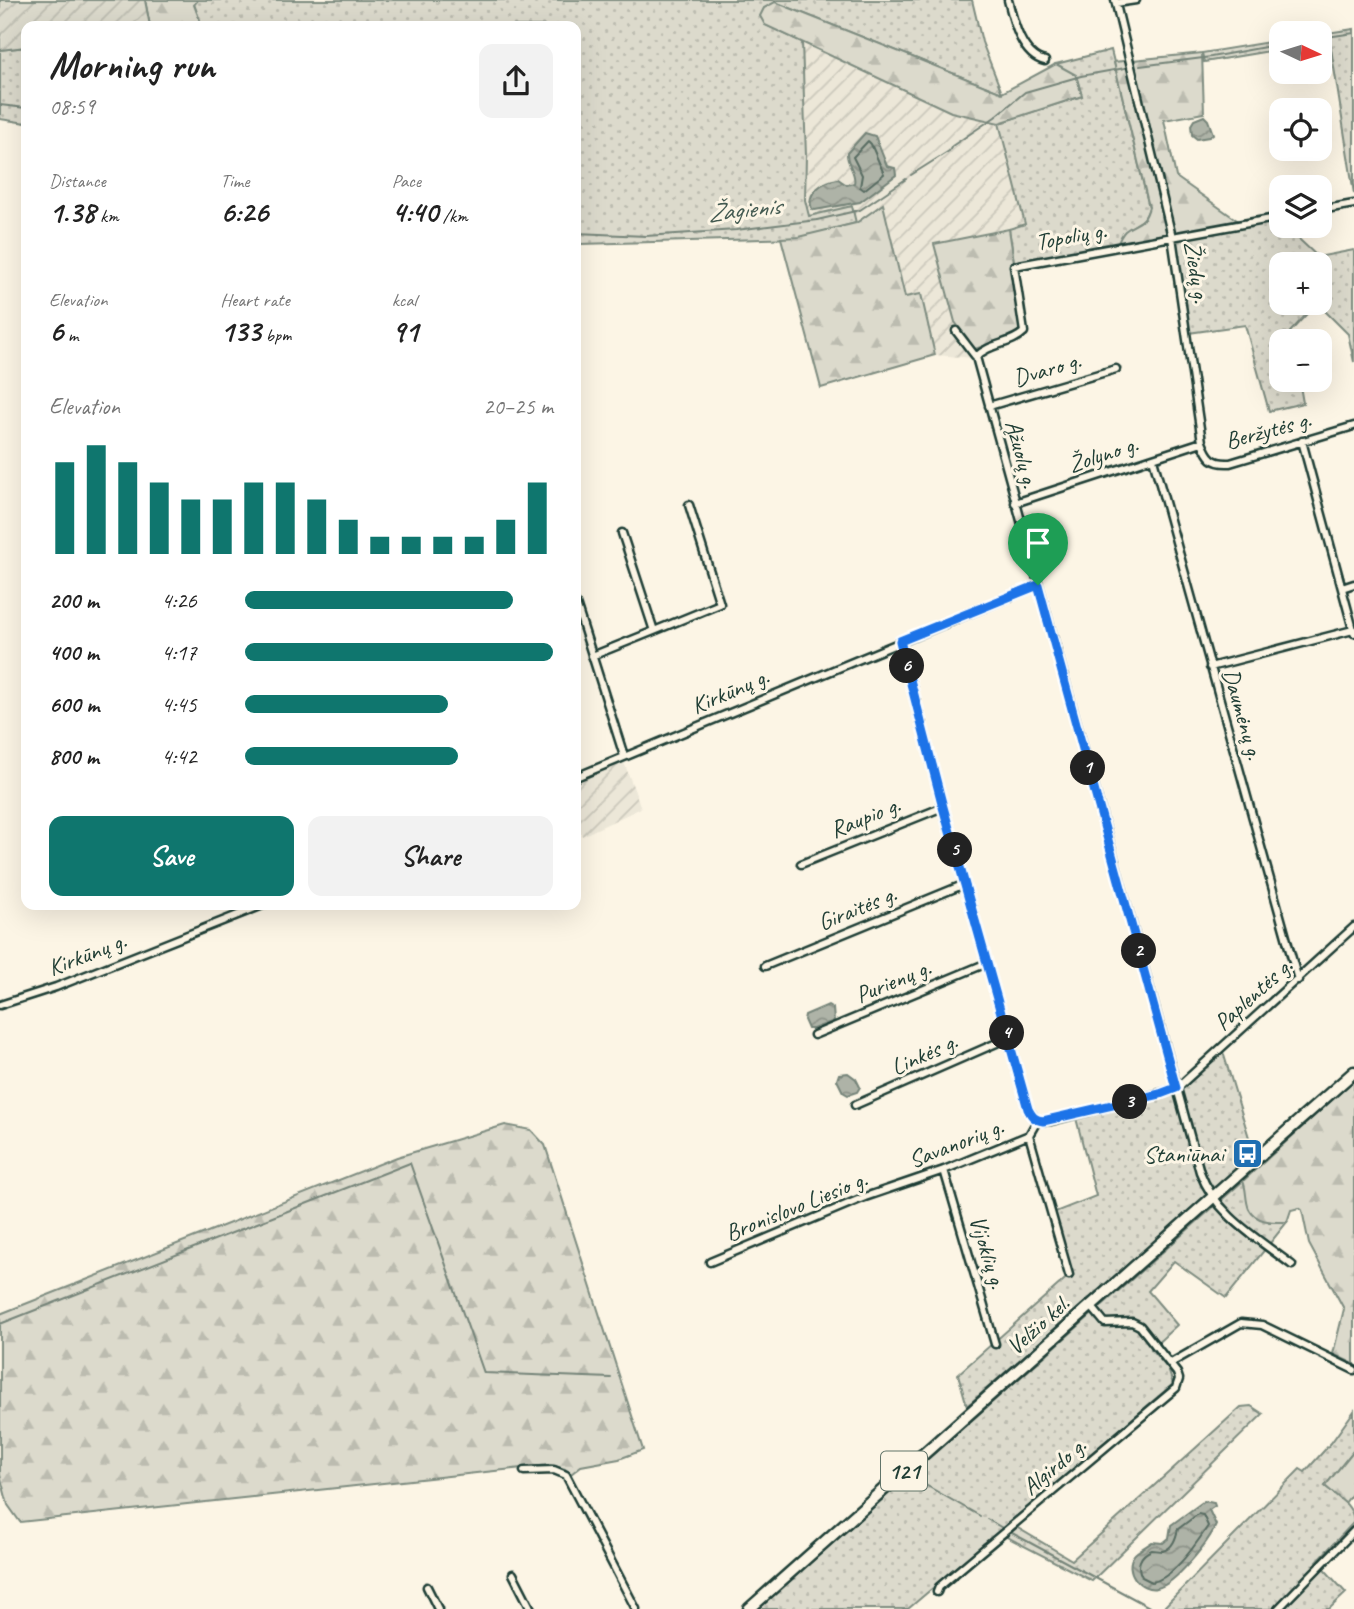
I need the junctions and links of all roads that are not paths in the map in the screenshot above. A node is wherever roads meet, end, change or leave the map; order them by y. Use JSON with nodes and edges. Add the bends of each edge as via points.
{"nodes":[{"id":1,"x":1008,"y":0,"type":"edge"},
{"id":2,"x":1136,"y":0,"type":"edge"},
{"id":3,"x":1115,"y":2,"type":"edge"},
{"id":4,"x":1045,"y":61,"type":"dead end"},
{"id":5,"x":1354,"y":204,"type":"edge"},
{"id":6,"x":1332,"y":208,"type":"edge"},
{"id":7,"x":1269,"y":219,"type":"edge"},
{"id":8,"x":1172,"y":237,"type":"junction"},
{"id":9,"x":956,"y":331,"type":"dead end"},
{"id":10,"x":976,"y":357,"type":"junction"},
{"id":11,"x":1116,"y":369,"type":"dead end"},
{"id":12,"x":989,"y":406,"type":"junction"},
{"id":13,"x":1354,"y":426,"type":"edge"},
{"id":14,"x":1302,"y":441,"type":"junction"},
{"id":15,"x":1202,"y":442,"type":"junction"},
{"id":16,"x":1153,"y":459,"type":"junction"},
{"id":17,"x":1015,"y":503,"type":"junction"},
{"id":18,"x":689,"y":505,"type":"dead end"},
{"id":19,"x":622,"y":533,"type":"dead end"},
{"id":20,"x":1354,"y":584,"type":"edge"},
{"id":21,"x":1038,"y":585,"type":"junction"},
{"id":22,"x":1342,"y":588,"type":"junction"},
{"id":23,"x":581,"y":620,"type":"edge"},
{"id":24,"x":654,"y":631,"type":"junction"},
{"id":25,"x":1354,"y":631,"type":"edge"},
{"id":26,"x":900,"y":641,"type":"junction"},
{"id":27,"x":592,"y":656,"type":"junction"},
{"id":28,"x":1210,"y":667,"type":"junction"},
{"id":29,"x":624,"y":756,"type":"junction"},
{"id":30,"x":581,"y":775,"type":"edge"},
{"id":31,"x":943,"y":807,"type":"junction"},
{"id":32,"x":802,"y":864,"type":"dead end"},
{"id":33,"x":965,"y":884,"type":"junction"},
{"id":34,"x":251,"y":910,"type":"edge"},
{"id":35,"x":1354,"y":928,"type":"edge"},
{"id":36,"x":987,"y":963,"type":"junction"},
{"id":37,"x":765,"y":966,"type":"dead end"},
{"id":38,"x":1298,"y":980,"type":"junction"},
{"id":39,"x":0,"y":1005,"type":"edge"},
{"id":40,"x":814,"y":1035,"type":"dead end"},
{"id":41,"x":1008,"y":1038,"type":"junction"},
{"id":42,"x":1354,"y":1072,"type":"edge"},
{"id":43,"x":1176,"y":1088,"type":"junction"},
{"id":44,"x":855,"y":1105,"type":"dead end"},
{"id":45,"x":1037,"y":1121,"type":"junction"},
{"id":46,"x":1029,"y":1135,"type":"junction"},
{"id":47,"x":944,"y":1170,"type":"junction"},
{"id":48,"x":897,"y":1186,"type":"joint"},
{"id":49,"x":1213,"y":1197,"type":"junction"},
{"id":50,"x":710,"y":1262,"type":"dead end"},
{"id":51,"x":1292,"y":1265,"type":"dead end"},
{"id":52,"x":1069,"y":1275,"type":"dead end"},
{"id":53,"x":1091,"y":1306,"type":"junction"},
{"id":54,"x":995,"y":1344,"type":"dead end"},
{"id":55,"x":1171,"y":1363,"type":"junction"},
{"id":56,"x":1354,"y":1370,"type":"edge"},
{"id":57,"x":524,"y":1471,"type":"dead end"},
{"id":58,"x":1354,"y":1531,"type":"edge"},
{"id":59,"x":513,"y":1574,"type":"dead end"},
{"id":60,"x":427,"y":1587,"type":"dead end"},
{"id":61,"x":937,"y":1592,"type":"dead end"},
{"id":62,"x":438,"y":1609,"type":"edge"},
{"id":63,"x":531,"y":1609,"type":"edge"},
{"id":64,"x":636,"y":1609,"type":"edge"},
{"id":65,"x":749,"y":1609,"type":"edge"},
{"id":66,"x":1278,"y":1609,"type":"edge"}],
"edges":[{"from":1,"to":4,"type":"street","via":[[1019,36],[1035,57]]},
{"from":2,"to":3,"type":"street"},
{"from":3,"to":8,"type":"street","name":"Žiedų g."},
{"from":5,"to":6,"type":"street"},
{"from":7,"to":8,"type":"street"},
{"from":8,"to":10,"type":"street","name":"Topolių g.","via":[[1014,266],[1024,332]]},
{"from":8,"to":15,"type":"street","name":"Žiedų g."},
{"from":9,"to":10,"type":"street","name":"Ąžuolų g."},
{"from":10,"to":12,"type":"street","name":"Ąžuolų g."},
{"from":11,"to":12,"type":"street","name":"Dvaro g."},
{"from":12,"to":17,"type":"street","name":"Ąžuolų g."},
{"from":13,"to":14,"type":"street","name":"Beržytės g."},
{"from":14,"to":15,"type":"street","name":"Beržytės g.","via":[[1225,463],[1209,458]]},
{"from":14,"to":22,"type":"street"},
{"from":15,"to":16,"type":"street","name":"Žolyno g."},
{"from":16,"to":17,"type":"street","name":"Žolyno g."},
{"from":16,"to":28,"type":"street","name":"Daumėnų g."},
{"from":17,"to":21,"type":"street","name":"Ąžuolų g."},
{"from":18,"to":24,"type":"street","via":[[720,604]]},
{"from":19,"to":24,"type":"street"},
{"from":20,"to":22,"type":"street"},
{"from":21,"to":26,"type":"street","name":"Kirkūnų g."},
{"from":21,"to":43,"type":"street","name":"Ąžuolų g."},
{"from":22,"to":25,"type":"street"},
{"from":23,"to":27,"type":"street"},
{"from":24,"to":27,"type":"street"},
{"from":25,"to":28,"type":"street"},
{"from":26,"to":29,"type":"street","name":"Kirkūnų g."},
{"from":26,"to":31,"type":"street"},
{"from":27,"to":29,"type":"street"},
{"from":28,"to":38,"type":"street","name":"Daumėnų g."},
{"from":29,"to":30,"type":"street","name":"Kirkūnų g."},
{"from":31,"to":32,"type":"street","name":"Raupio g."},
{"from":31,"to":33,"type":"street"},
{"from":33,"to":36,"type":"street"},
{"from":33,"to":37,"type":"street","name":"Giraitės g."},
{"from":34,"to":39,"type":"street","name":"Kirkūnų g."},
{"from":35,"to":38,"type":"street","name":"Paplentės g."},
{"from":36,"to":40,"type":"street","name":"Purienų g."},
{"from":36,"to":41,"type":"street"},
{"from":38,"to":43,"type":"street","name":"Paplentės g."},
{"from":41,"to":44,"type":"street","name":"Linkės g."},
{"from":41,"to":45,"type":"street","via":[[1028,1109]]},
{"from":42,"to":49,"type":"main road","name":"Velžio kel.","number":"121"},
{"from":43,"to":45,"type":"street"},
{"from":43,"to":49,"type":"street","name":"Ąžuolų g.","via":[[1200,1172]]},
{"from":45,"to":46,"type":"street"},
{"from":46,"to":47,"type":"street","name":"Savanorių g."},
{"from":46,"to":52,"type":"street"},
{"from":47,"to":48,"type":"street","name":"Savanorių g."},
{"from":47,"to":54,"type":"street","name":"Vijoklių g."},
{"from":48,"to":50,"type":"street","name":"Bronislovo Liesio g."},
{"from":49,"to":51,"type":"street","name":"Ąžuolų g.","via":[[1226,1214]]},
{"from":49,"to":53,"type":"main road","name":"Velžio kel.","number":"121"},
{"from":53,"to":55,"type":"street","via":[[1105,1323],[1137,1324]]},
{"from":53,"to":65,"type":"main road","name":"Velžio kel.","number":"121"},
{"from":55,"to":56,"type":"street","via":[[1248,1322]]},
{"from":55,"to":61,"type":"street","name":"Algirdo g.","via":[[1179,1379],[1172,1393]]},
{"from":57,"to":64,"type":"street","via":[[554,1470],[566,1475]]},
{"from":58,"to":66,"type":"street"},
{"from":59,"to":63,"type":"street"},
{"from":60,"to":62,"type":"street"}]}
